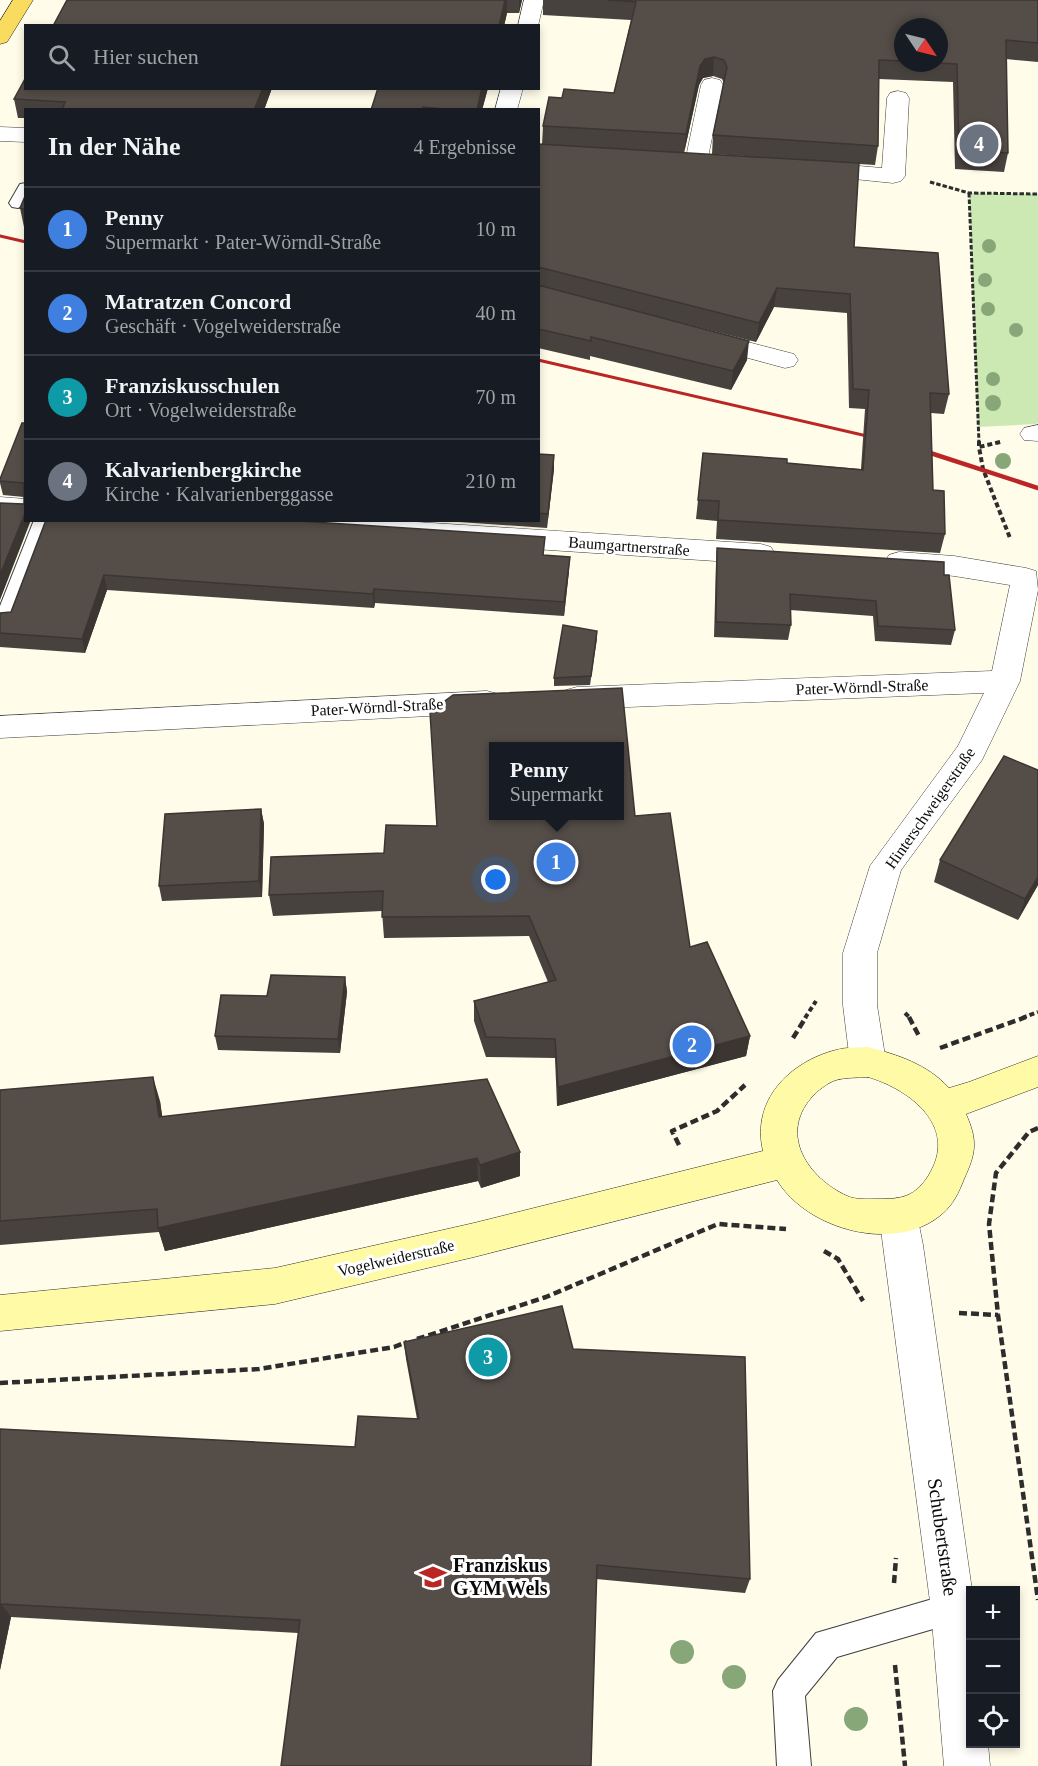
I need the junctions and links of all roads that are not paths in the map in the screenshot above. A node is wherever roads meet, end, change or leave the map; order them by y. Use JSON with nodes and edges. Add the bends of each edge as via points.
{"nodes":[{"id":1,"x":23,"y":0,"type":"edge"},
{"id":2,"x":534,"y":0,"type":"edge"},
{"id":3,"x":528,"y":24,"type":"edge"},
{"id":4,"x":0,"y":38,"type":"edge"},
{"id":5,"x":712,"y":86,"type":"edge"},
{"id":6,"x":511,"y":90,"type":"edge"},
{"id":7,"x":898,"y":98,"type":"dead end"},
{"id":8,"x":507,"y":108,"type":"edge"},
{"id":9,"x":0,"y":134,"type":"edge"},
{"id":10,"x":24,"y":135,"type":"edge"},
{"id":11,"x":696,"y":162,"type":"edge"},
{"id":12,"x":794,"y":167,"type":"edge"},
{"id":13,"x":684,"y":333,"type":"edge"},
{"id":14,"x":785,"y":360,"type":"dead end"},
{"id":15,"x":0,"y":506,"type":"edge"},
{"id":16,"x":24,"y":508,"type":"edge"},
{"id":17,"x":43,"y":522,"type":"edge"},
{"id":18,"x":263,"y":522,"type":"edge"},
{"id":19,"x":788,"y":555,"type":"edge"},
{"id":20,"x":871,"y":561,"type":"edge"},
{"id":21,"x":5,"y":620,"type":"edge"},
{"id":22,"x":1005,"y":681,"type":"junction"},
{"id":23,"x":555,"y":699,"type":"edge"},
{"id":24,"x":519,"y":701,"type":"edge"},
{"id":25,"x":0,"y":727,"type":"edge"},
{"id":26,"x":868,"y":1062,"type":"junction"},
{"id":27,"x":1038,"y":1071,"type":"edge"},
{"id":28,"x":942,"y":1105,"type":"junction"},
{"id":29,"x":784,"y":1162,"type":"junction"},
{"id":30,"x":898,"y":1215,"type":"junction"},
{"id":31,"x":0,"y":1313,"type":"edge"},
{"id":32,"x":953,"y":1609,"type":"junction"},
{"id":33,"x":794,"y":1766,"type":"edge"},
{"id":34,"x":967,"y":1766,"type":"edge"}],
"edges":[{"from":1,"to":4,"type":"main road"},
{"from":2,"to":3,"type":"street"},
{"from":5,"to":11,"type":"street"},
{"from":6,"to":8,"type":"street"},
{"from":7,"to":12,"type":"street","via":[[894,176]]},
{"from":9,"to":10,"type":"street"},
{"from":13,"to":14,"type":"street"},
{"from":15,"to":16,"type":"street"},
{"from":17,"to":21,"type":"lane"},
{"from":18,"to":19,"type":"street","name":"Baumgartnerstraße"},
{"from":20,"to":22,"type":"street","name":"Hinterschweigerstraße","via":[[954,566],[1026,578]]},
{"from":22,"to":23,"type":"street","name":"Pater-Wörndl-Straße"},
{"from":22,"to":26,"type":"street","name":"Hinterschweigerstraße","via":[[971,752],[886,866],[860,953],[860,1005]]},
{"from":24,"to":25,"type":"street","name":"Pater-Wörndl-Straße"},
{"from":26,"to":28,"type":"main road","via":[[897,1070],[921,1083]]},
{"from":26,"to":29,"type":"main road","via":[[833,1065],[812,1074],[789,1094],[780,1114],[778,1139]]},
{"from":27,"to":28,"type":"main road"},
{"from":28,"to":30,"type":"main road","via":[[954,1131],[956,1156],[941,1191],[921,1207]]},
{"from":29,"to":30,"type":"main road","via":[[807,1191],[838,1210],[864,1216]]},
{"from":29,"to":31,"type":"main road","name":"Vogelweiderstraße","via":[[275,1286]]},
{"from":30,"to":32,"type":"street","name":"Schubertstraße"},
{"from":32,"to":33,"type":"lane","via":[[827,1644],[789,1691]]},
{"from":32,"to":34,"type":"street","name":"Schubertstraße"}]}
